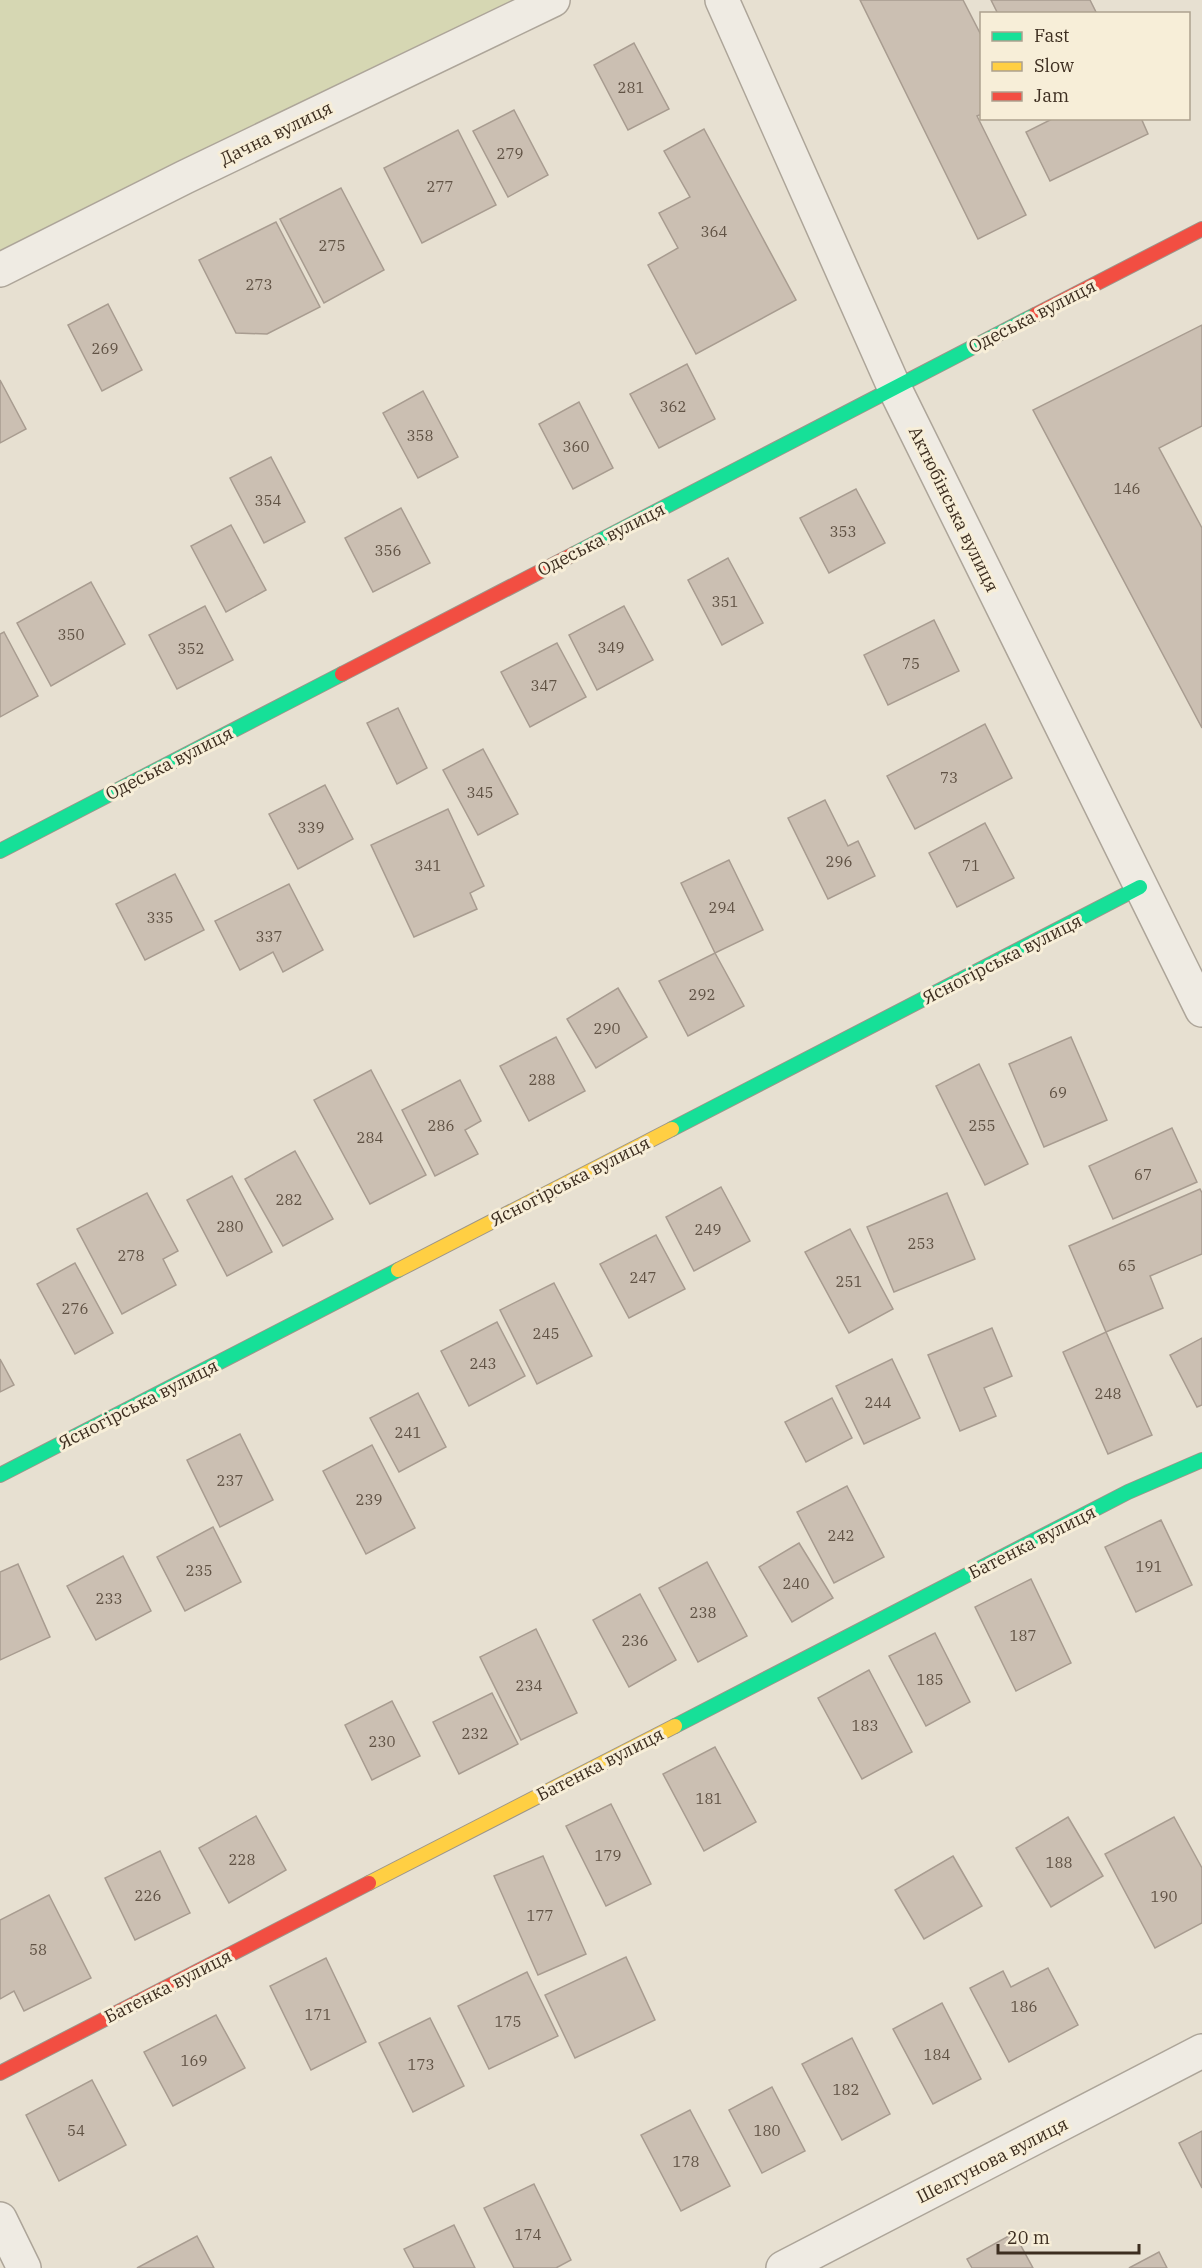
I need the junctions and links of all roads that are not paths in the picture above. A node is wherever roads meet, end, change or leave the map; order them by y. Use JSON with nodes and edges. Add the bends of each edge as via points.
{"nodes":[{"id":1,"x":553,"y":0,"type":"edge"},
{"id":2,"x":722,"y":0,"type":"edge"},
{"id":3,"x":1202,"y":229,"type":"edge"},
{"id":4,"x":0,"y":270,"type":"edge"},
{"id":5,"x":894,"y":387,"type":"junction"},
{"id":6,"x":0,"y":851,"type":"edge"},
{"id":7,"x":1140,"y":887,"type":"junction"},
{"id":8,"x":1202,"y":1010,"type":"edge"},
{"id":9,"x":1202,"y":1460,"type":"edge"},
{"id":10,"x":0,"y":1475,"type":"edge"},
{"id":11,"x":1202,"y":2051,"type":"edge"},
{"id":12,"x":0,"y":2073,"type":"edge"},
{"id":13,"x":0,"y":2219,"type":"edge"},
{"id":14,"x":24,"y":2268,"type":"edge"},
{"id":15,"x":783,"y":2268,"type":"edge"}],
"edges":[{"from":1,"to":4,"type":"street","name":"Дачна вулиця"},
{"from":2,"to":5,"type":"street","name":"Актюбінська вулиця"},
{"from":3,"to":5,"type":"street","name":"Одеська вулиця"},
{"from":5,"to":6,"type":"street","name":"Одеська вулиця"},
{"from":5,"to":7,"type":"street","name":"Актюбінська вулиця"},
{"from":7,"to":8,"type":"street","name":"Актюбінська вулиця"},
{"from":7,"to":10,"type":"street","name":"Ясногірська вулиця"},
{"from":9,"to":12,"type":"street","name":"Батенка вулиця","via":[[1117,1498]]},
{"from":11,"to":15,"type":"street","name":"Шелгунова вулиця"},
{"from":13,"to":14,"type":"street"}]}
